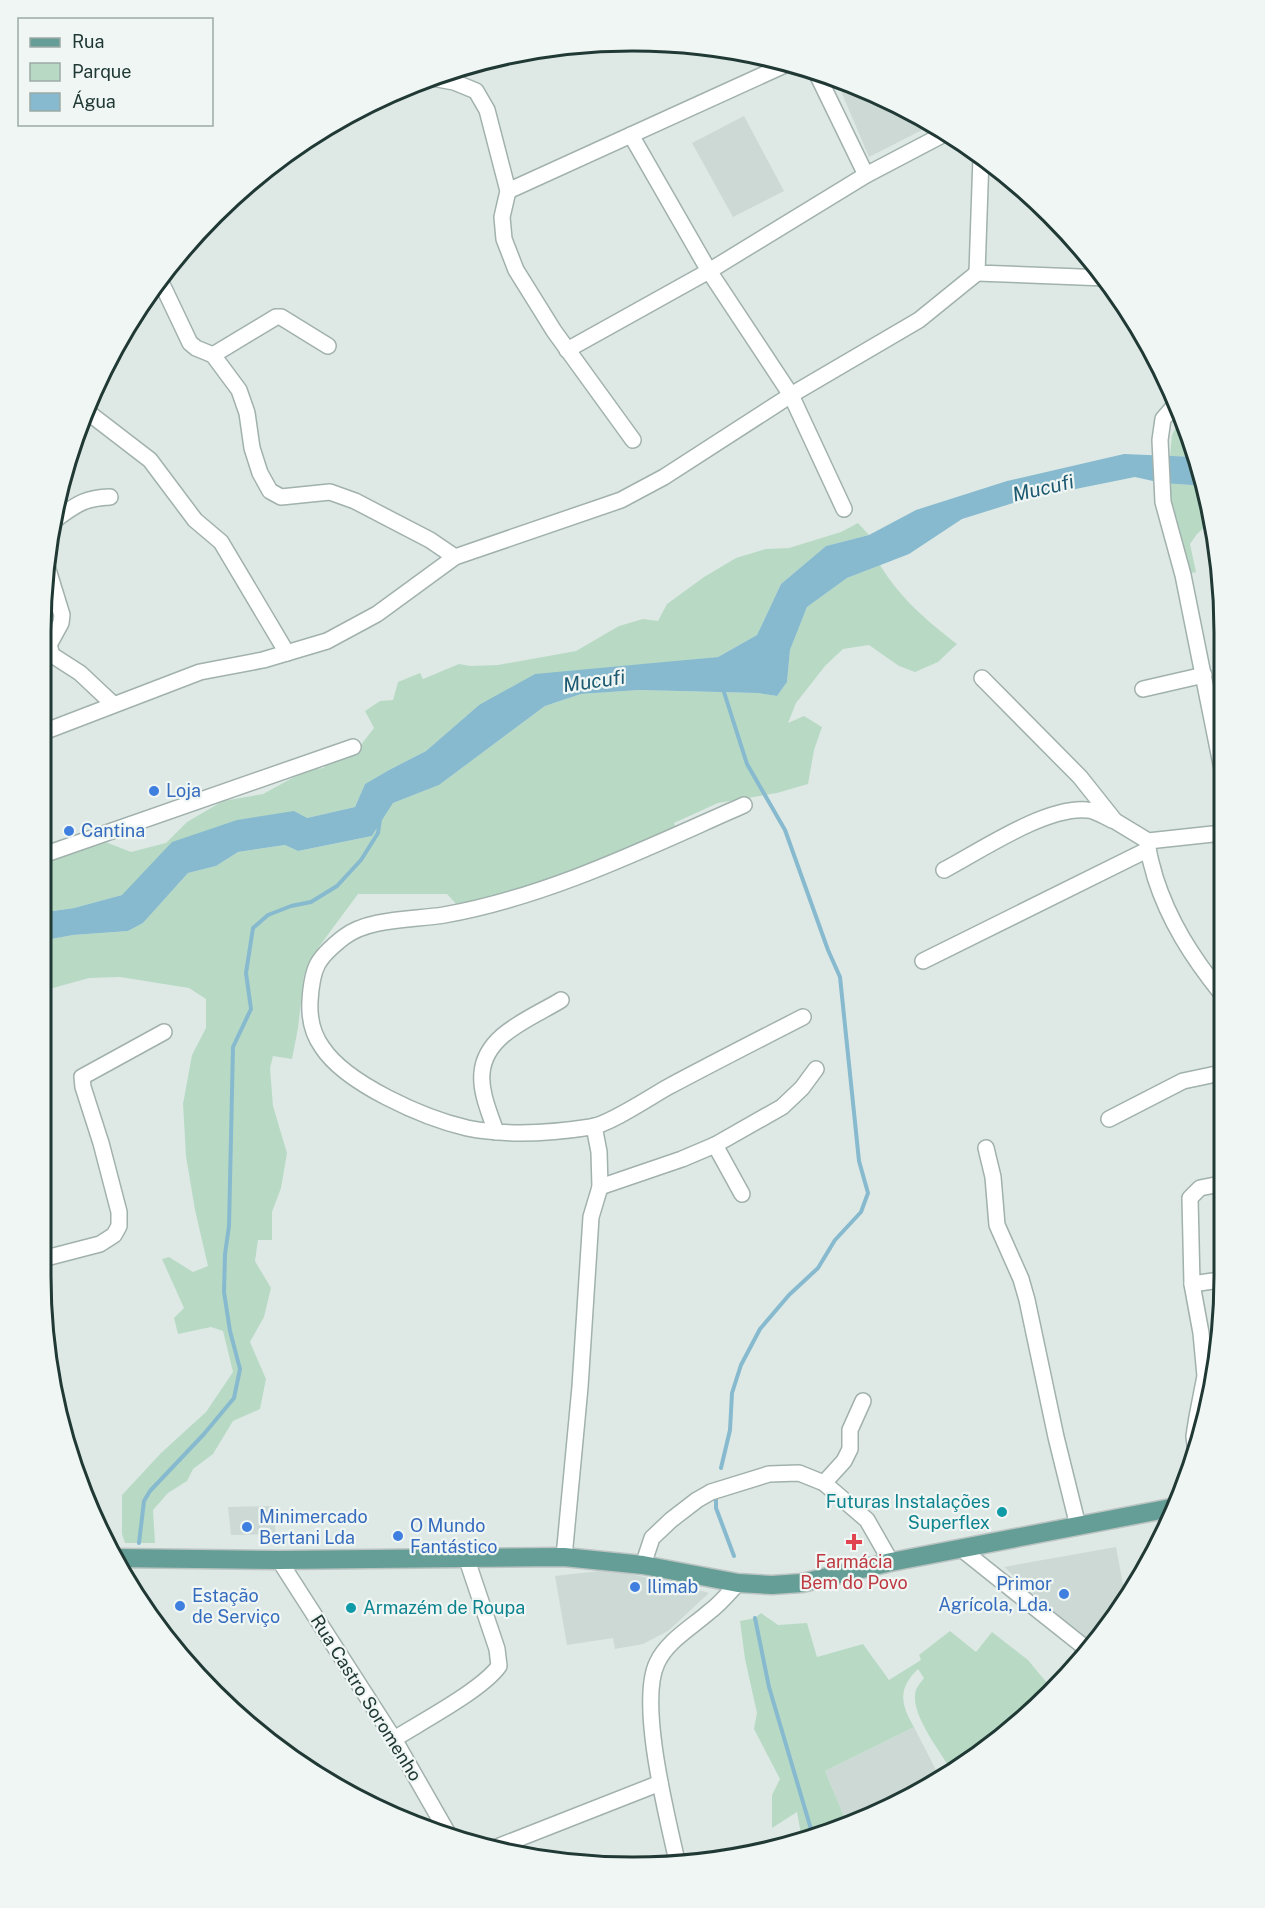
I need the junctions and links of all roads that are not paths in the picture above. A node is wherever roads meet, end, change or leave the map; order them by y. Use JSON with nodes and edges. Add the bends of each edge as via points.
{"nodes":[{"id":1,"x":776,"y":69,"type":"edge"},
{"id":2,"x":449,"y":81,"type":"edge"},
{"id":3,"x":821,"y":83,"type":"edge"},
{"id":4,"x":631,"y":135,"type":"junction"},
{"id":5,"x":937,"y":138,"type":"edge"},
{"id":6,"x":981,"y":167,"type":"edge"},
{"id":7,"x":866,"y":175,"type":"junction"},
{"id":8,"x":508,"y":191,"type":"junction"},
{"id":9,"x":709,"y":271,"type":"junction"},
{"id":10,"x":977,"y":273,"type":"junction"},
{"id":11,"x":1093,"y":277,"type":"edge"},
{"id":12,"x":164,"y":288,"type":"edge"},
{"id":13,"x":328,"y":346,"type":"dead end"},
{"id":14,"x":567,"y":350,"type":"junction"},
{"id":15,"x":213,"y":355,"type":"junction"},
{"id":16,"x":791,"y":395,"type":"junction"},
{"id":17,"x":1170,"y":411,"type":"edge"},
{"id":18,"x":93,"y":416,"type":"edge"},
{"id":19,"x":633,"y":440,"type":"dead end"},
{"id":20,"x":110,"y":497,"type":"dead end"},
{"id":21,"x":844,"y":509,"type":"dead end"},
{"id":22,"x":63,"y":514,"type":"edge"},
{"id":23,"x":455,"y":557,"type":"junction"},
{"id":24,"x":53,"y":585,"type":"edge"},
{"id":25,"x":51,"y":641,"type":"edge"},
{"id":26,"x":287,"y":652,"type":"junction"},
{"id":27,"x":51,"y":654,"type":"edge"},
{"id":28,"x":1203,"y":675,"type":"junction"},
{"id":29,"x":982,"y":678,"type":"dead end"},
{"id":30,"x":1143,"y":689,"type":"dead end"},
{"id":31,"x":113,"y":704,"type":"junction"},
{"id":32,"x":51,"y":729,"type":"edge"},
{"id":33,"x":1214,"y":729,"type":"edge"},
{"id":34,"x":353,"y":747,"type":"dead end"},
{"id":35,"x":744,"y":805,"type":"dead end"},
{"id":36,"x":1115,"y":821,"type":"junction"},
{"id":37,"x":1214,"y":834,"type":"edge"},
{"id":38,"x":1148,"y":845,"type":"junction"},
{"id":39,"x":51,"y":852,"type":"edge"},
{"id":40,"x":944,"y":870,"type":"dead end"},
{"id":41,"x":923,"y":961,"type":"dead end"},
{"id":42,"x":1214,"y":984,"type":"edge"},
{"id":43,"x":561,"y":1000,"type":"dead end"},
{"id":44,"x":803,"y":1017,"type":"dead end"},
{"id":45,"x":164,"y":1032,"type":"dead end"},
{"id":46,"x":816,"y":1069,"type":"dead end"},
{"id":47,"x":1214,"y":1074,"type":"edge"},
{"id":48,"x":1109,"y":1119,"type":"dead end"},
{"id":49,"x":594,"y":1126,"type":"junction"},
{"id":50,"x":496,"y":1132,"type":"junction"},
{"id":51,"x":715,"y":1145,"type":"junction"},
{"id":52,"x":986,"y":1148,"type":"dead end"},
{"id":53,"x":1214,"y":1185,"type":"edge"},
{"id":54,"x":600,"y":1187,"type":"junction"},
{"id":55,"x":742,"y":1194,"type":"dead end"},
{"id":56,"x":51,"y":1257,"type":"edge"},
{"id":57,"x":1214,"y":1281,"type":"edge"},
{"id":58,"x":1192,"y":1284,"type":"junction"},
{"id":59,"x":1205,"y":1377,"type":"edge"},
{"id":60,"x":862,"y":1401,"type":"dead end"},
{"id":61,"x":824,"y":1483,"type":"junction"},
{"id":62,"x":1165,"y":1509,"type":"edge"},
{"id":63,"x":1078,"y":1526,"type":"junction"},
{"id":64,"x":960,"y":1548,"type":"junction"},
{"id":65,"x":466,"y":1557,"type":"junction"},
{"id":66,"x":564,"y":1557,"type":"junction"},
{"id":67,"x":125,"y":1558,"type":"edge"},
{"id":68,"x":279,"y":1560,"type":"junction"},
{"id":69,"x":891,"y":1562,"type":"junction"},
{"id":70,"x":643,"y":1565,"type":"junction"},
{"id":71,"x":738,"y":1583,"type":"junction"},
{"id":72,"x":1081,"y":1645,"type":"edge"},
{"id":73,"x":394,"y":1739,"type":"junction"},
{"id":74,"x":660,"y":1783,"type":"junction"},
{"id":75,"x":443,"y":1825,"type":"edge"},
{"id":76,"x":508,"y":1843,"type":"edge"},
{"id":77,"x":676,"y":1855,"type":"edge"}],
"edges":[{"from":1,"to":4,"type":"street"},
{"from":2,"to":8,"type":"street","via":[[476,91],[487,110]]},
{"from":3,"to":7,"type":"street"},
{"from":4,"to":8,"type":"street"},
{"from":4,"to":9,"type":"street"},
{"from":5,"to":7,"type":"street"},
{"from":6,"to":10,"type":"street"},
{"from":7,"to":9,"type":"street"},
{"from":8,"to":14,"type":"street","via":[[502,217],[504,239],[516,270]]},
{"from":9,"to":14,"type":"street"},
{"from":9,"to":16,"type":"street"},
{"from":10,"to":11,"type":"street"},
{"from":10,"to":16,"type":"street","via":[[919,320]]},
{"from":12,"to":15,"type":"street","via":[[190,343]]},
{"from":13,"to":15,"type":"street","via":[[276,317]]},
{"from":14,"to":19,"type":"street"},
{"from":15,"to":23,"type":"street","via":[[239,390],[252,448],[270,491],[281,497],[330,492],[355,501]]},
{"from":16,"to":21,"type":"street"},
{"from":16,"to":23,"type":"street","via":[[664,477],[621,500]]},
{"from":17,"to":28,"type":"street","via":[[1163,419],[1160,440],[1163,502],[1183,575]]},
{"from":18,"to":26,"type":"street","via":[[150,460],[195,520],[221,542]]},
{"from":20,"to":22,"type":"street","via":[[81,502]]},
{"from":23,"to":26,"type":"street","via":[[377,614],[327,641]]},
{"from":24,"to":25,"type":"street","via":[[62,615]]},
{"from":26,"to":31,"type":"street","via":[[200,672]]},
{"from":27,"to":31,"type":"street","via":[[80,673]]},
{"from":28,"to":30,"type":"street"},
{"from":28,"to":33,"type":"street"},
{"from":29,"to":36,"type":"street","via":[[1080,777]]},
{"from":31,"to":32,"type":"street"},
{"from":34,"to":39,"type":"street"},
{"from":35,"to":50,"type":"street","via":[[574,879],[525,896],[475,909],[378,923],[347,935],[323,956],[312,975],[309,1014],[314,1034],[337,1066],[393,1100],[434,1118]]},
{"from":36,"to":38,"type":"street"},
{"from":36,"to":40,"type":"street","via":[[1089,810],[1061,811]]},
{"from":37,"to":38,"type":"street"},
{"from":38,"to":41,"type":"street"},
{"from":38,"to":42,"type":"street","via":[[1161,895],[1183,942]]},
{"from":43,"to":50,"type":"street","via":[[499,1037],[486,1055],[483,1090]]},
{"from":44,"to":49,"type":"street"},
{"from":45,"to":56,"type":"street","via":[[82,1077],[119,1212],[119,1226],[114,1235],[100,1244]]},
{"from":46,"to":51,"type":"street","via":[[782,1107]]},
{"from":47,"to":48,"type":"street","via":[[1183,1081]]},
{"from":49,"to":50,"type":"street","via":[[550,1132]]},
{"from":49,"to":54,"type":"street"},
{"from":51,"to":54,"type":"street"},
{"from":51,"to":55,"type":"street"},
{"from":52,"to":63,"type":"street","via":[[997,1225],[1027,1300]]},
{"from":53,"to":58,"type":"street","via":[[1200,1188],[1190,1198]]},
{"from":54,"to":66,"type":"street","via":[[591,1217]]},
{"from":57,"to":58,"type":"street"},
{"from":58,"to":59,"type":"street"},
{"from":60,"to":61,"type":"street","via":[[850,1430],[850,1449]]},
{"from":61,"to":69,"type":"street","via":[[867,1520]]},
{"from":61,"to":70,"type":"street","via":[[799,1473],[769,1474],[711,1492],[652,1538]]},
{"from":62,"to":63,"type":"main road"},
{"from":63,"to":64,"type":"main road"},
{"from":64,"to":69,"type":"main road"},
{"from":64,"to":72,"type":"street"},
{"from":65,"to":66,"type":"main road"},
{"from":65,"to":68,"type":"main road"},
{"from":65,"to":73,"type":"street","via":[[497,1649],[499,1666],[466,1694]]},
{"from":66,"to":70,"type":"main road"},
{"from":67,"to":68,"type":"main road"},
{"from":68,"to":73,"type":"street","name":"Rua Castro Soromenho"},
{"from":69,"to":71,"type":"main road","via":[[802,1582],[772,1586]]},
{"from":70,"to":71,"type":"main road"},
{"from":71,"to":74,"type":"street","via":[[657,1662],[651,1706]]},
{"from":73,"to":75,"type":"street","name":"Rua Castro Soromenho"},
{"from":74,"to":76,"type":"street"},
{"from":74,"to":77,"type":"street"}]}
